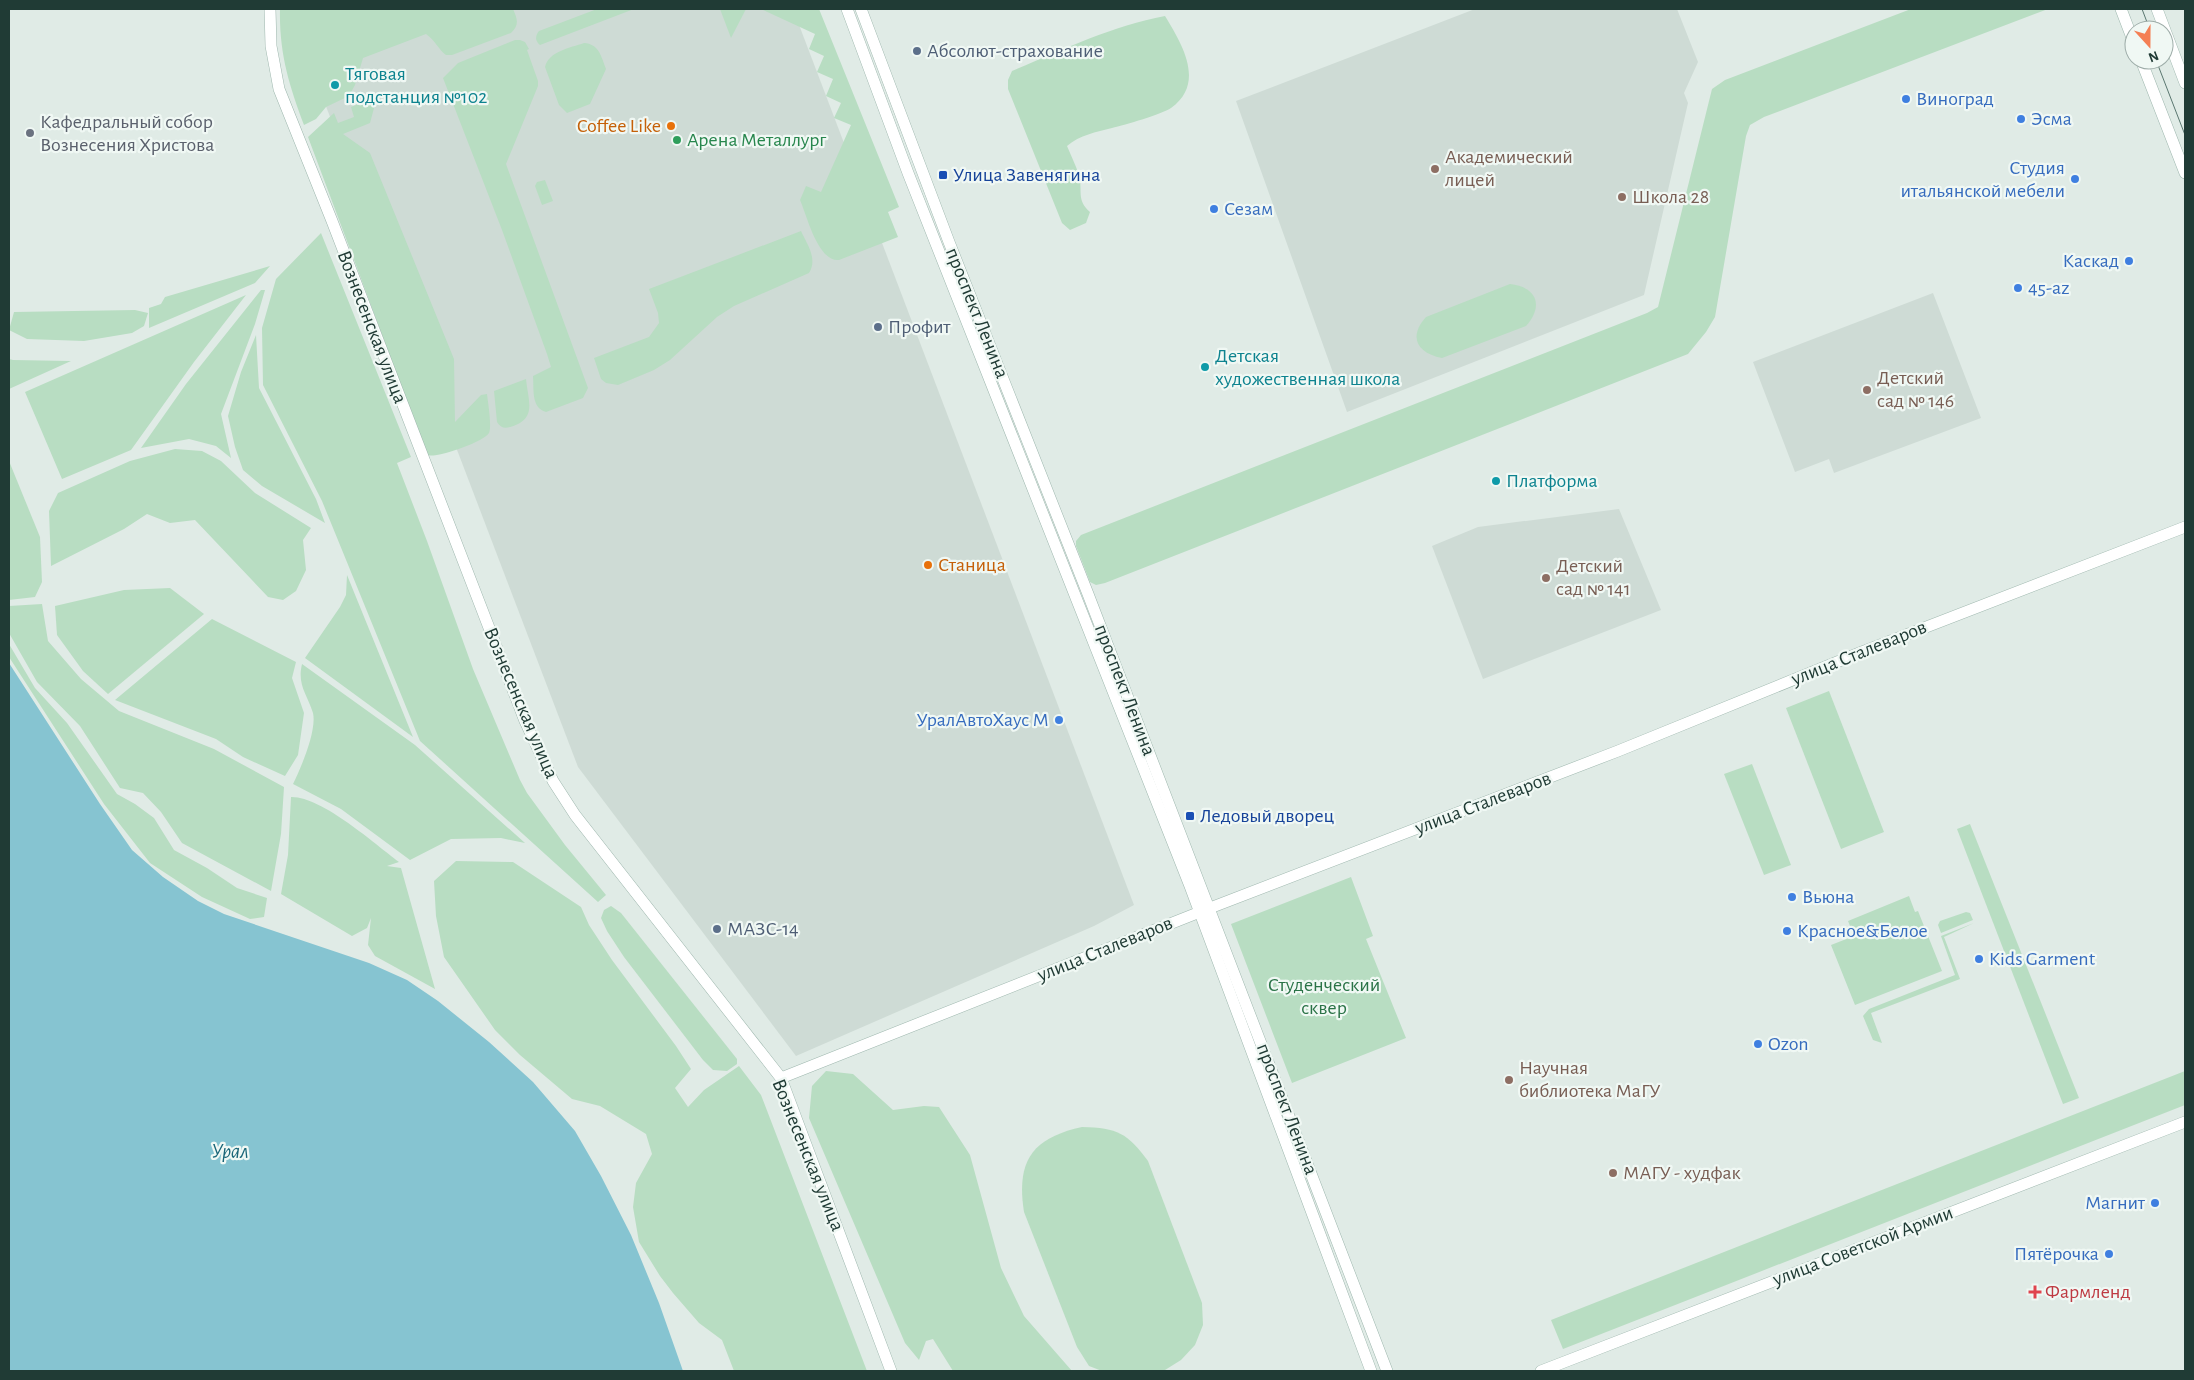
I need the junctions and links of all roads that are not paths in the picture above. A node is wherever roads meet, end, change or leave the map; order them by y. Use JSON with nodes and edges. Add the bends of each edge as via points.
{"nodes":[{"id":1,"x":270,"y":9,"type":"edge"},
{"id":2,"x":847,"y":9,"type":"edge"},
{"id":3,"x":861,"y":9,"type":"edge"},
{"id":4,"x":2157,"y":9,"type":"edge"},
{"id":5,"x":2145,"y":70,"type":"edge"},
{"id":6,"x":2185,"y":83,"type":"edge"},
{"id":7,"x":2185,"y":173,"type":"edge"},
{"id":8,"x":2185,"y":527,"type":"edge"},
{"id":9,"x":1204,"y":910,"type":"junction"},
{"id":10,"x":781,"y":1078,"type":"junction"},
{"id":11,"x":2185,"y":1122,"type":"edge"},
{"id":12,"x":892,"y":1371,"type":"edge"},
{"id":13,"x":1371,"y":1371,"type":"edge"},
{"id":14,"x":1387,"y":1371,"type":"edge"},
{"id":15,"x":1541,"y":1371,"type":"edge"}],
"edges":[{"from":1,"to":10,"type":"main road","name":"Вознесенская улица","via":[[272,53],[282,97],[525,721],[553,781],[575,815]]},
{"from":2,"to":9,"type":"main road","name":"проспект Ленина","via":[[908,173]]},
{"from":3,"to":9,"type":"main road","name":"проспект Ленина"},
{"from":4,"to":6,"type":"main road"},
{"from":5,"to":7,"type":"main road"},
{"from":8,"to":9,"type":"main road","name":"улица Сталеваров"},
{"from":9,"to":10,"type":"main road","name":"улица Сталеваров"},
{"from":9,"to":13,"type":"main road","name":"проспект Ленина"},
{"from":9,"to":14,"type":"main road","name":"проспект Ленина"},
{"from":10,"to":12,"type":"main road","name":"Вознесенская улица"},
{"from":11,"to":15,"type":"main road","name":"улица Советской Армии"}]}
